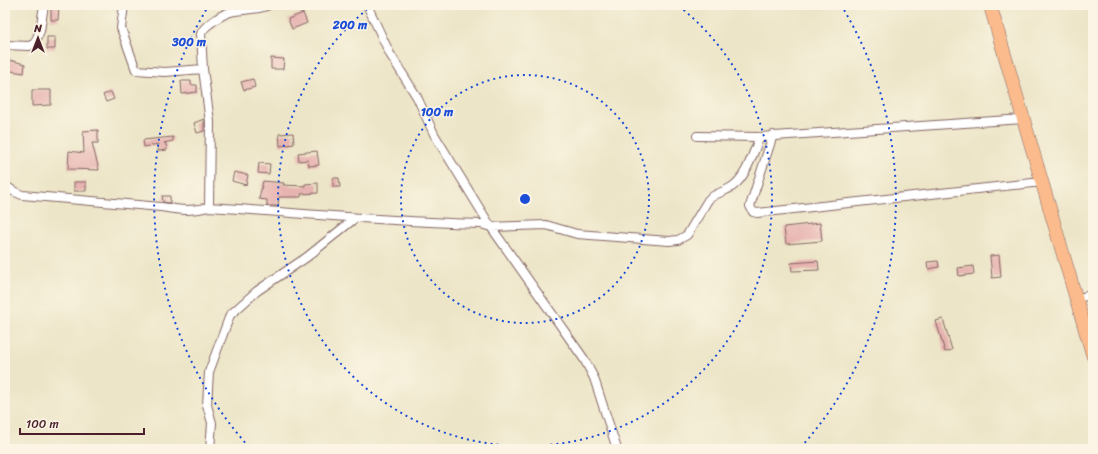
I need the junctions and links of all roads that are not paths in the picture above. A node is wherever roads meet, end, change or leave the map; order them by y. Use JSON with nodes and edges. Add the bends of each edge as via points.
{"nodes":[{"id":1,"x":44,"y":5,"type":"edge"},
{"id":2,"x":124,"y":5,"type":"edge"},
{"id":3,"x":269,"y":5,"type":"edge"},
{"id":4,"x":366,"y":5,"type":"edge"},
{"id":5,"x":990,"y":5,"type":"edge"},
{"id":6,"x":5,"y":45,"type":"edge"},
{"id":7,"x":203,"y":69,"type":"junction"},
{"id":8,"x":1024,"y":119,"type":"junction"},
{"id":9,"x":773,"y":135,"type":"junction"},
{"id":10,"x":697,"y":136,"type":"dead end"},
{"id":11,"x":760,"y":137,"type":"junction"},
{"id":12,"x":1042,"y":182,"type":"junction"},
{"id":13,"x":5,"y":185,"type":"edge"},
{"id":14,"x":209,"y":207,"type":"junction"},
{"id":15,"x":354,"y":219,"type":"junction"},
{"id":16,"x":491,"y":227,"type":"junction"},
{"id":17,"x":1093,"y":294,"type":"edge"},
{"id":18,"x":1076,"y":299,"type":"junction"},
{"id":19,"x":1093,"y":356,"type":"edge"},
{"id":20,"x":210,"y":449,"type":"edge"},
{"id":21,"x":617,"y":449,"type":"edge"}],
"edges":[{"from":1,"to":6,"type":"street","via":[[40,31],[34,44]]},
{"from":2,"to":7,"type":"street","via":[[121,28],[136,70],[165,72]]},
{"from":3,"to":7,"type":"street","via":[[234,10],[221,15],[203,29]]},
{"from":4,"to":16,"type":"street","via":[[390,54],[417,97],[434,134]]},
{"from":5,"to":8,"type":"main road"},
{"from":7,"to":14,"type":"street","via":[[210,122]]},
{"from":8,"to":9,"type":"street"},
{"from":8,"to":12,"type":"main road"},
{"from":9,"to":11,"type":"street"},
{"from":9,"to":12,"type":"street","via":[[750,206],[753,212],[757,213]]},
{"from":10,"to":11,"type":"street"},
{"from":11,"to":16,"type":"street","via":[[746,170],[734,186],[712,196],[687,236],[678,240],[577,234],[546,225]]},
{"from":12,"to":18,"type":"main road"},
{"from":13,"to":14,"type":"street","via":[[22,195],[188,211]]},
{"from":14,"to":15,"type":"street","via":[[322,214]]},
{"from":15,"to":16,"type":"street","via":[[481,224]]},
{"from":15,"to":20,"type":"street","via":[[307,257],[257,291],[230,315],[209,372],[207,405],[212,423]]},
{"from":16,"to":21,"type":"street","via":[[584,359],[594,378]]},
{"from":17,"to":18,"type":"street"},
{"from":18,"to":19,"type":"main road"}]}
